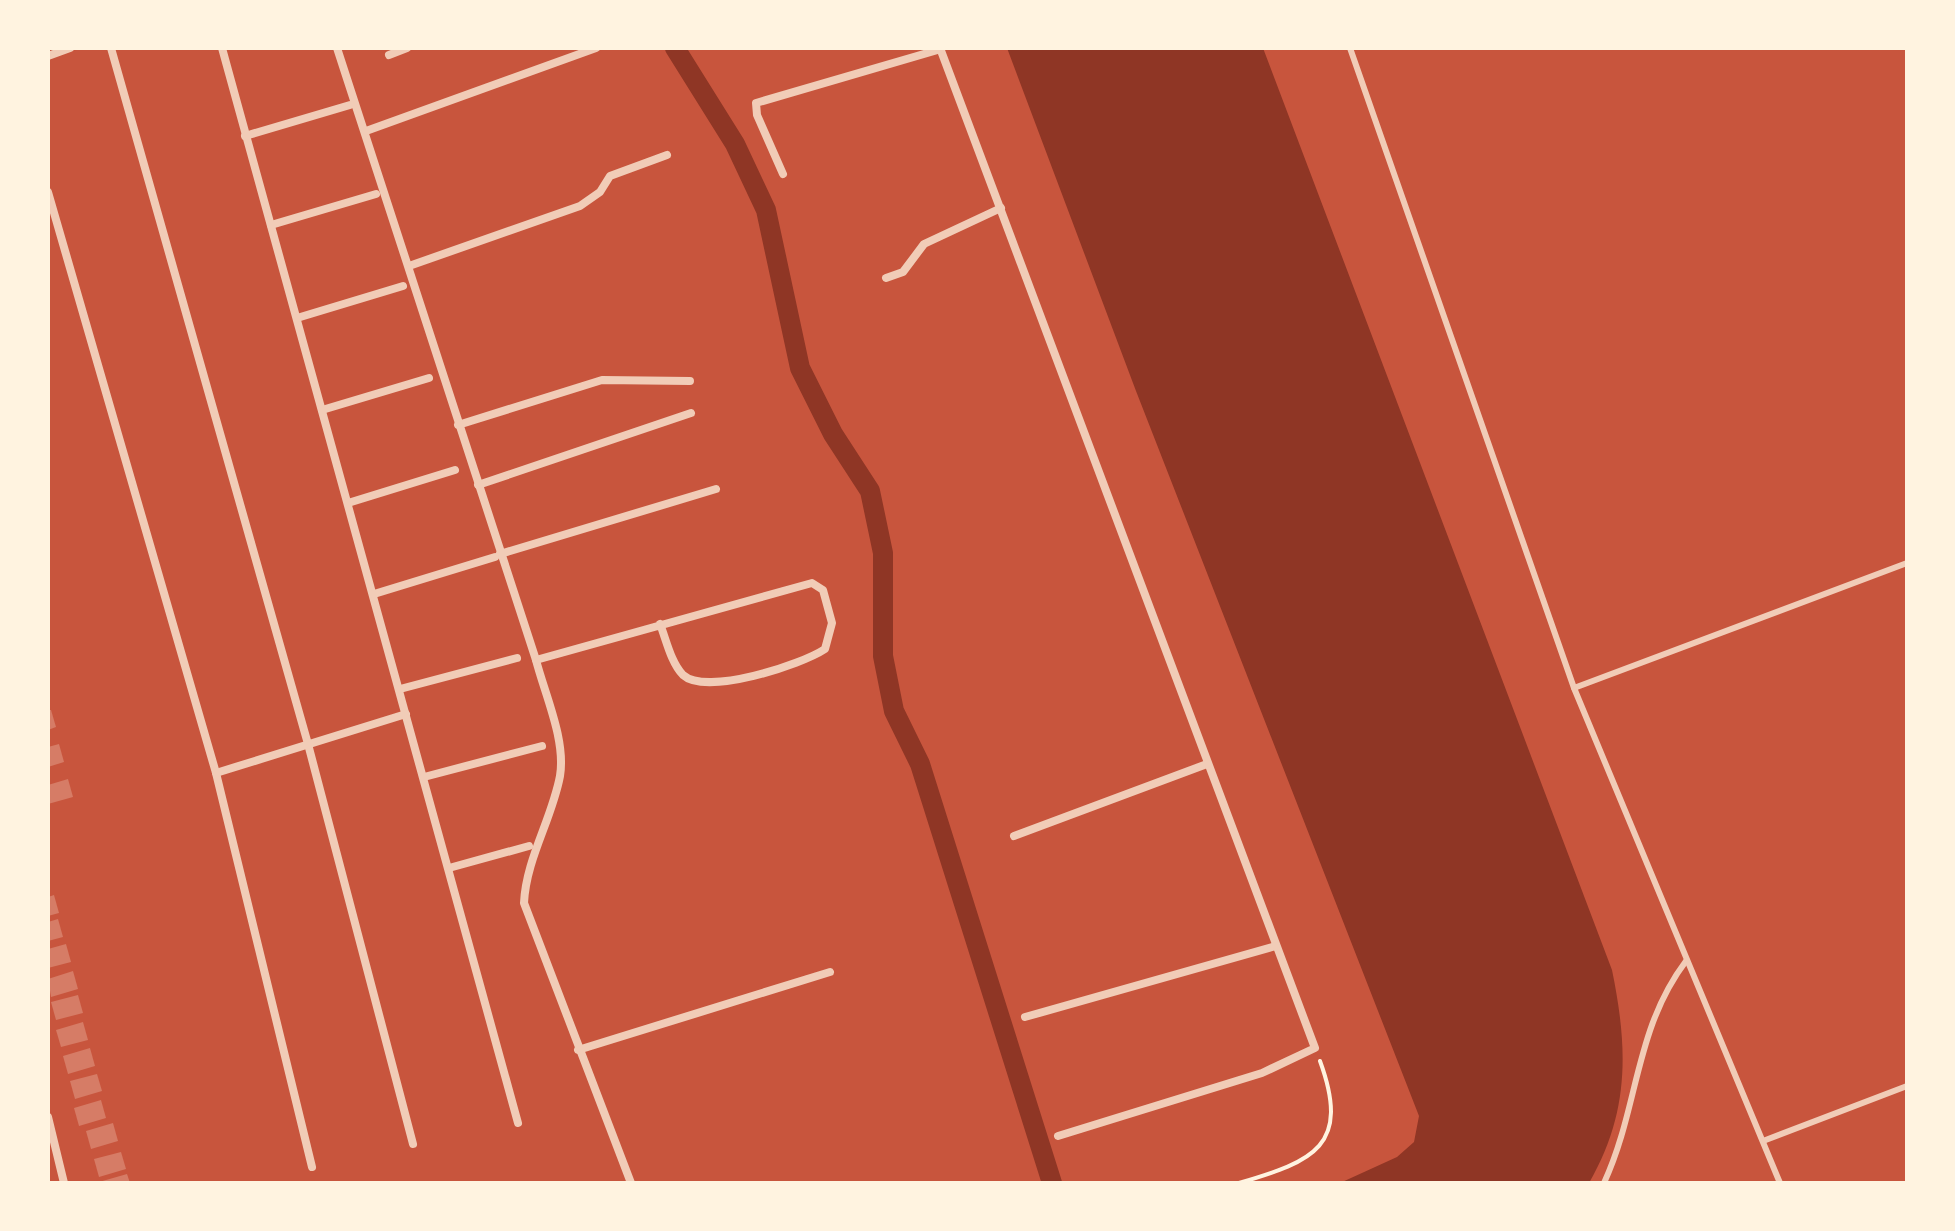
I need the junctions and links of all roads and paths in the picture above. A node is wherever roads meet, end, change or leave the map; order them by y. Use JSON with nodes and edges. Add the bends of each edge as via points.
{"nodes":[{"id":1,"x":70,"y":48,"type":"edge"},
{"id":2,"x":111,"y":48,"type":"edge"},
{"id":3,"x":222,"y":48,"type":"edge"},
{"id":4,"x":337,"y":48,"type":"edge"},
{"id":5,"x":407,"y":48,"type":"edge"},
{"id":6,"x":596,"y":48,"type":"edge"},
{"id":7,"x":940,"y":48,"type":"edge"},
{"id":8,"x":1350,"y":48,"type":"edge"},
{"id":9,"x":389,"y":55,"type":"dead end"},
{"id":10,"x":48,"y":56,"type":"edge"},
{"id":11,"x":350,"y":105,"type":"dead end"},
{"id":12,"x":366,"y":131,"type":"junction"},
{"id":13,"x":245,"y":136,"type":"junction"},
{"id":14,"x":667,"y":155,"type":"dead end"},
{"id":15,"x":783,"y":174,"type":"dead end"},
{"id":16,"x":48,"y":192,"type":"edge"},
{"id":17,"x":376,"y":194,"type":"dead end"},
{"id":18,"x":1001,"y":208,"type":"junction"},
{"id":19,"x":271,"y":225,"type":"junction"},
{"id":20,"x":409,"y":266,"type":"junction"},
{"id":21,"x":886,"y":278,"type":"dead end"},
{"id":22,"x":403,"y":286,"type":"dead end"},
{"id":23,"x":297,"y":318,"type":"junction"},
{"id":24,"x":429,"y":378,"type":"dead end"},
{"id":25,"x":690,"y":381,"type":"dead end"},
{"id":26,"x":322,"y":410,"type":"junction"},
{"id":27,"x":691,"y":413,"type":"dead end"},
{"id":28,"x":458,"y":425,"type":"junction"},
{"id":29,"x":455,"y":470,"type":"dead end"},
{"id":30,"x":478,"y":485,"type":"junction"},
{"id":31,"x":716,"y":489,"type":"dead end"},
{"id":32,"x":348,"y":503,"type":"junction"},
{"id":33,"x":498,"y":555,"type":"junction"},
{"id":34,"x":1907,"y":563,"type":"edge"},
{"id":35,"x":374,"y":594,"type":"junction"},
{"id":36,"x":660,"y":624,"type":"junction"},
{"id":37,"x":517,"y":658,"type":"dead end"},
{"id":38,"x":536,"y":660,"type":"junction"},
{"id":39,"x":1574,"y":688,"type":"junction"},
{"id":40,"x":400,"y":689,"type":"junction"},
{"id":41,"x":406,"y":714,"type":"junction"},
{"id":42,"x":308,"y":744,"type":"junction"},
{"id":43,"x":542,"y":746,"type":"dead end"},
{"id":44,"x":1207,"y":764,"type":"junction"},
{"id":45,"x":216,"y":773,"type":"junction"},
{"id":46,"x":424,"y":777,"type":"junction"},
{"id":47,"x":1014,"y":836,"type":"dead end"},
{"id":48,"x":529,"y":846,"type":"dead end"},
{"id":49,"x":449,"y":868,"type":"junction"},
{"id":50,"x":1276,"y":946,"type":"junction"},
{"id":51,"x":1686,"y":961,"type":"junction"},
{"id":52,"x":830,"y":972,"type":"dead end"},
{"id":53,"x":1025,"y":1017,"type":"dead end"},
{"id":54,"x":1315,"y":1048,"type":"junction"},
{"id":55,"x":578,"y":1050,"type":"junction"},
{"id":56,"x":1907,"y":1086,"type":"edge"},
{"id":57,"x":48,"y":1117,"type":"edge"},
{"id":58,"x":518,"y":1123,"type":"dead end"},
{"id":59,"x":1058,"y":1136,"type":"dead end"},
{"id":60,"x":1763,"y":1141,"type":"junction"},
{"id":61,"x":413,"y":1144,"type":"dead end"},
{"id":62,"x":312,"y":1167,"type":"dead end"},
{"id":63,"x":64,"y":1183,"type":"edge"},
{"id":64,"x":631,"y":1183,"type":"edge"},
{"id":65,"x":1239,"y":1183,"type":"edge"},
{"id":66,"x":1604,"y":1183,"type":"edge"},
{"id":67,"x":1780,"y":1183,"type":"edge"}],
"edges":[{"from":1,"to":10,"type":"street"},
{"from":2,"to":42,"type":"street"},
{"from":3,"to":13,"type":"street"},
{"from":4,"to":12,"type":"street"},
{"from":5,"to":9,"type":"street"},
{"from":6,"to":12,"type":"street"},
{"from":7,"to":15,"type":"street","via":[[756,103]]},
{"from":7,"to":18,"type":"street"},
{"from":8,"to":39,"type":"lane"},
{"from":11,"to":13,"type":"street"},
{"from":12,"to":20,"type":"street"},
{"from":13,"to":19,"type":"street"},
{"from":14,"to":20,"type":"street","via":[[610,176],[600,192],[580,206]]},
{"from":16,"to":45,"type":"street"},
{"from":17,"to":19,"type":"street"},
{"from":18,"to":21,"type":"street","via":[[924,244],[903,272]]},
{"from":18,"to":44,"type":"street"},
{"from":19,"to":23,"type":"street"},
{"from":20,"to":28,"type":"street"},
{"from":22,"to":23,"type":"street"},
{"from":23,"to":26,"type":"street"},
{"from":24,"to":26,"type":"street"},
{"from":25,"to":28,"type":"street","via":[[602,380]]},
{"from":26,"to":32,"type":"street"},
{"from":27,"to":30,"type":"street"},
{"from":28,"to":30,"type":"street"},
{"from":29,"to":32,"type":"street"},
{"from":30,"to":33,"type":"street"},
{"from":31,"to":33,"type":"street"},
{"from":32,"to":35,"type":"street"},
{"from":33,"to":35,"type":"street"},
{"from":33,"to":38,"type":"street"},
{"from":34,"to":39,"type":"lane"},
{"from":35,"to":40,"type":"street"},
{"from":36,"to":36,"type":"street","via":[[677,668],[692,681],[707,683],[813,657],[825,649],[832,623],[823,590],[812,583]]},
{"from":36,"to":38,"type":"street"},
{"from":37,"to":40,"type":"street"},
{"from":38,"to":55,"type":"street","via":[[561,766],[524,903]]},
{"from":39,"to":51,"type":"lane"},
{"from":40,"to":41,"type":"street"},
{"from":41,"to":42,"type":"street"},
{"from":41,"to":46,"type":"street"},
{"from":42,"to":45,"type":"street"},
{"from":42,"to":61,"type":"street"},
{"from":43,"to":46,"type":"street"},
{"from":44,"to":47,"type":"street"},
{"from":44,"to":50,"type":"street"},
{"from":45,"to":62,"type":"street"},
{"from":46,"to":49,"type":"street"},
{"from":48,"to":49,"type":"street"},
{"from":49,"to":58,"type":"street"},
{"from":50,"to":53,"type":"street"},
{"from":50,"to":54,"type":"street"},
{"from":51,"to":60,"type":"lane"},
{"from":51,"to":66,"type":"lane","via":[[1652,1019],[1629,1113]]},
{"from":52,"to":55,"type":"street"},
{"from":54,"to":59,"type":"street","via":[[1262,1073]]},
{"from":54,"to":65,"type":"path","via":[[1332,1094],[1333,1120],[1322,1143],[1303,1161]]},
{"from":55,"to":64,"type":"street"},
{"from":56,"to":60,"type":"lane"},
{"from":57,"to":63,"type":"street"},
{"from":60,"to":67,"type":"lane"}]}
